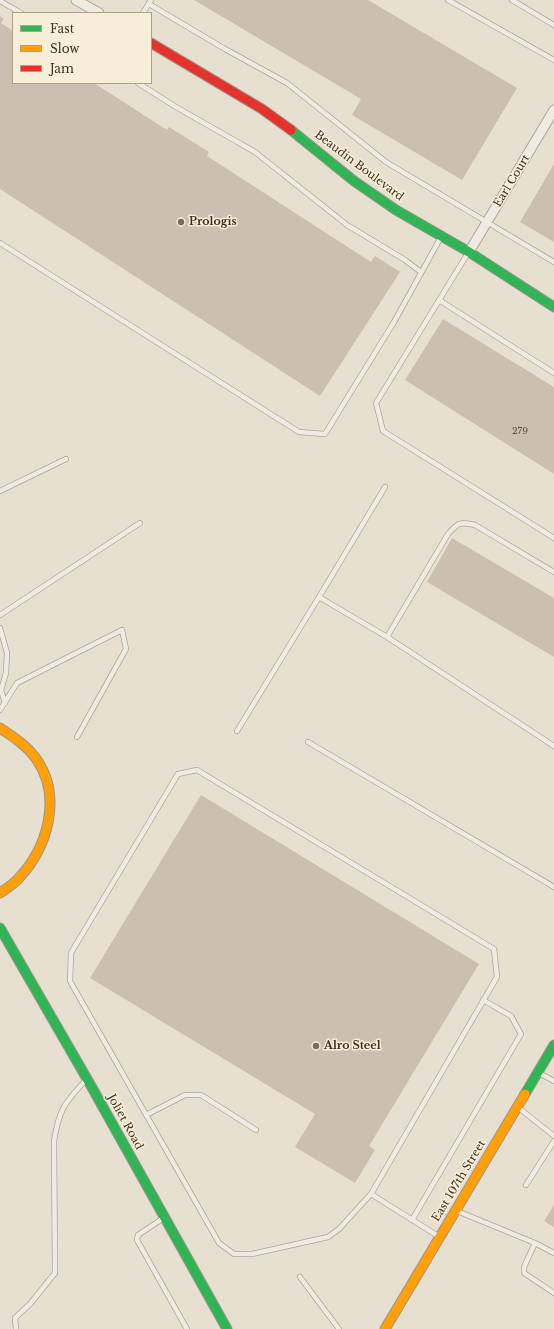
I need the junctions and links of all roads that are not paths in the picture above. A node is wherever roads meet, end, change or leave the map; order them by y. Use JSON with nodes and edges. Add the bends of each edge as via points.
{"nodes":[{"id":1,"x":76,"y":0,"type":"edge"},
{"id":2,"x":448,"y":0,"type":"edge"},
{"id":3,"x":512,"y":0,"type":"edge"},
{"id":4,"x":0,"y":1,"type":"edge"},
{"id":5,"x":150,"y":2,"type":"edge"},
{"id":6,"x":19,"y":12,"type":"edge"},
{"id":7,"x":96,"y":12,"type":"edge"},
{"id":8,"x":144,"y":12,"type":"edge"},
{"id":9,"x":554,"y":24,"type":"edge"},
{"id":10,"x":152,"y":44,"type":"edge"},
{"id":11,"x":554,"y":60,"type":"edge"},
{"id":12,"x":140,"y":84,"type":"edge"},
{"id":13,"x":554,"y":110,"type":"edge"},
{"id":14,"x":487,"y":222,"type":"junction"},
{"id":15,"x":442,"y":236,"type":"junction"},
{"id":16,"x":0,"y":243,"type":"edge"},
{"id":17,"x":469,"y":252,"type":"junction"},
{"id":18,"x":554,"y":262,"type":"edge"},
{"id":19,"x":421,"y":272,"type":"junction"},
{"id":20,"x":439,"y":300,"type":"junction"},
{"id":21,"x":554,"y":307,"type":"edge"},
{"id":22,"x":554,"y":373,"type":"edge"},
{"id":23,"x":66,"y":459,"type":"dead end"},
{"id":24,"x":385,"y":487,"type":"dead end"},
{"id":25,"x":0,"y":491,"type":"edge"},
{"id":26,"x":140,"y":523,"type":"dead end"},
{"id":27,"x":554,"y":538,"type":"edge"},
{"id":28,"x":554,"y":572,"type":"edge"},
{"id":29,"x":319,"y":597,"type":"junction"},
{"id":30,"x":0,"y":615,"type":"edge"},
{"id":31,"x":0,"y":628,"type":"edge"},
{"id":32,"x":387,"y":637,"type":"junction"},
{"id":33,"x":5,"y":702,"type":"junction"},
{"id":34,"x":0,"y":710,"type":"edge"},
{"id":35,"x":0,"y":728,"type":"edge"},
{"id":36,"x":237,"y":731,"type":"dead end"},
{"id":37,"x":77,"y":737,"type":"dead end"},
{"id":38,"x":308,"y":742,"type":"dead end"},
{"id":39,"x":554,"y":746,"type":"edge"},
{"id":40,"x":554,"y":887,"type":"edge"},
{"id":41,"x":0,"y":893,"type":"edge"},
{"id":42,"x":0,"y":928,"type":"edge"},
{"id":43,"x":483,"y":1000,"type":"junction"},
{"id":44,"x":554,"y":1045,"type":"edge"},
{"id":45,"x":538,"y":1072,"type":"junction"},
{"id":46,"x":87,"y":1079,"type":"junction"},
{"id":47,"x":554,"y":1081,"type":"edge"},
{"id":48,"x":517,"y":1107,"type":"junction"},
{"id":49,"x":146,"y":1115,"type":"junction"},
{"id":50,"x":256,"y":1130,"type":"dead end"},
{"id":51,"x":554,"y":1136,"type":"edge"},
{"id":52,"x":554,"y":1141,"type":"edge"},
{"id":53,"x":526,"y":1185,"type":"dead end"},
{"id":54,"x":371,"y":1194,"type":"junction"},
{"id":55,"x":455,"y":1210,"type":"junction"},
{"id":56,"x":164,"y":1217,"type":"junction"},
{"id":57,"x":412,"y":1220,"type":"junction"},
{"id":58,"x":440,"y":1237,"type":"junction"},
{"id":59,"x":535,"y":1243,"type":"junction"},
{"id":60,"x":554,"y":1253,"type":"edge"},
{"id":61,"x":300,"y":1277,"type":"dead end"},
{"id":62,"x":554,"y":1293,"type":"edge"},
{"id":63,"x":16,"y":1329,"type":"edge"},
{"id":64,"x":187,"y":1329,"type":"edge"},
{"id":65,"x":227,"y":1329,"type":"edge"},
{"id":66,"x":340,"y":1329,"type":"edge"},
{"id":67,"x":385,"y":1329,"type":"edge"}],
"edges":[{"from":1,"to":7,"type":"street"},
{"from":2,"to":11,"type":"lane"},
{"from":3,"to":9,"type":"lane"},
{"from":4,"to":6,"type":"lane"},
{"from":5,"to":8,"type":"lane"},
{"from":5,"to":14,"type":"lane","via":[[225,49],[287,83],[386,162]]},
{"from":10,"to":15,"type":"street","name":"Beaudin Boulevard","via":[[262,109],[396,210]]},
{"from":12,"to":19,"type":"lane","via":[[255,152],[347,225]]},
{"from":13,"to":14,"type":"street","name":"Earl Court"},
{"from":14,"to":17,"type":"street","name":"Earl Court"},
{"from":14,"to":18,"type":"lane"},
{"from":15,"to":17,"type":"street","name":"Beaudin Boulevard"},
{"from":15,"to":19,"type":"lane"},
{"from":16,"to":19,"type":"lane","via":[[299,432],[325,434],[394,322]]},
{"from":17,"to":20,"type":"lane"},
{"from":17,"to":21,"type":"street","name":"Beaudin Boulevard"},
{"from":20,"to":22,"type":"lane"},
{"from":20,"to":27,"type":"lane","via":[[376,404],[383,431]]},
{"from":23,"to":25,"type":"lane"},
{"from":24,"to":29,"type":"lane"},
{"from":26,"to":30,"type":"lane"},
{"from":28,"to":32,"type":"lane","via":[[475,525],[465,522],[456,524]]},
{"from":29,"to":32,"type":"lane"},
{"from":29,"to":36,"type":"lane"},
{"from":31,"to":33,"type":"lane","via":[[7,653],[6,673],[1,690]]},
{"from":32,"to":39,"type":"lane"},
{"from":33,"to":34,"type":"lane"},
{"from":33,"to":37,"type":"lane","via":[[17,683],[122,630],[126,649]]},
{"from":35,"to":41,"type":"street","via":[[21,742],[38,761],[50,790],[51,811],[44,838],[36,853],[15,883]]},
{"from":38,"to":40,"type":"lane"},
{"from":42,"to":46,"type":"street","name":"Joliet Road"},
{"from":43,"to":49,"type":"lane","via":[[497,977],[494,948],[196,770],[178,774],[71,953],[70,981]]},
{"from":43,"to":54,"type":"lane"},
{"from":43,"to":57,"type":"lane","via":[[511,1016],[521,1034]]},
{"from":44,"to":45,"type":"street","name":"East 107th Street"},
{"from":45,"to":47,"type":"lane"},
{"from":45,"to":48,"type":"street","name":"East 107th Street"},
{"from":46,"to":56,"type":"street","name":"Joliet Road"},
{"from":46,"to":63,"type":"lane","via":[[65,1103],[57,1120],[54,1141],[55,1273],[15,1318]]},
{"from":48,"to":51,"type":"lane"},
{"from":48,"to":55,"type":"street","name":"East 107th Street"},
{"from":49,"to":50,"type":"lane","via":[[185,1095],[201,1096]]},
{"from":49,"to":54,"type":"lane","via":[[219,1243],[234,1254],[252,1254],[328,1238]]},
{"from":52,"to":53,"type":"lane"},
{"from":54,"to":57,"type":"lane"},
{"from":55,"to":58,"type":"street","name":"East 107th Street"},
{"from":55,"to":59,"type":"lane"},
{"from":56,"to":64,"type":"lane","via":[[138,1235],[137,1240]]},
{"from":56,"to":65,"type":"street","name":"Joliet Road"},
{"from":57,"to":58,"type":"lane"},
{"from":58,"to":67,"type":"street","name":"East 107th Street"},
{"from":59,"to":60,"type":"lane"},
{"from":59,"to":62,"type":"lane","via":[[524,1267],[524,1273]]},
{"from":61,"to":66,"type":"lane"}]}
